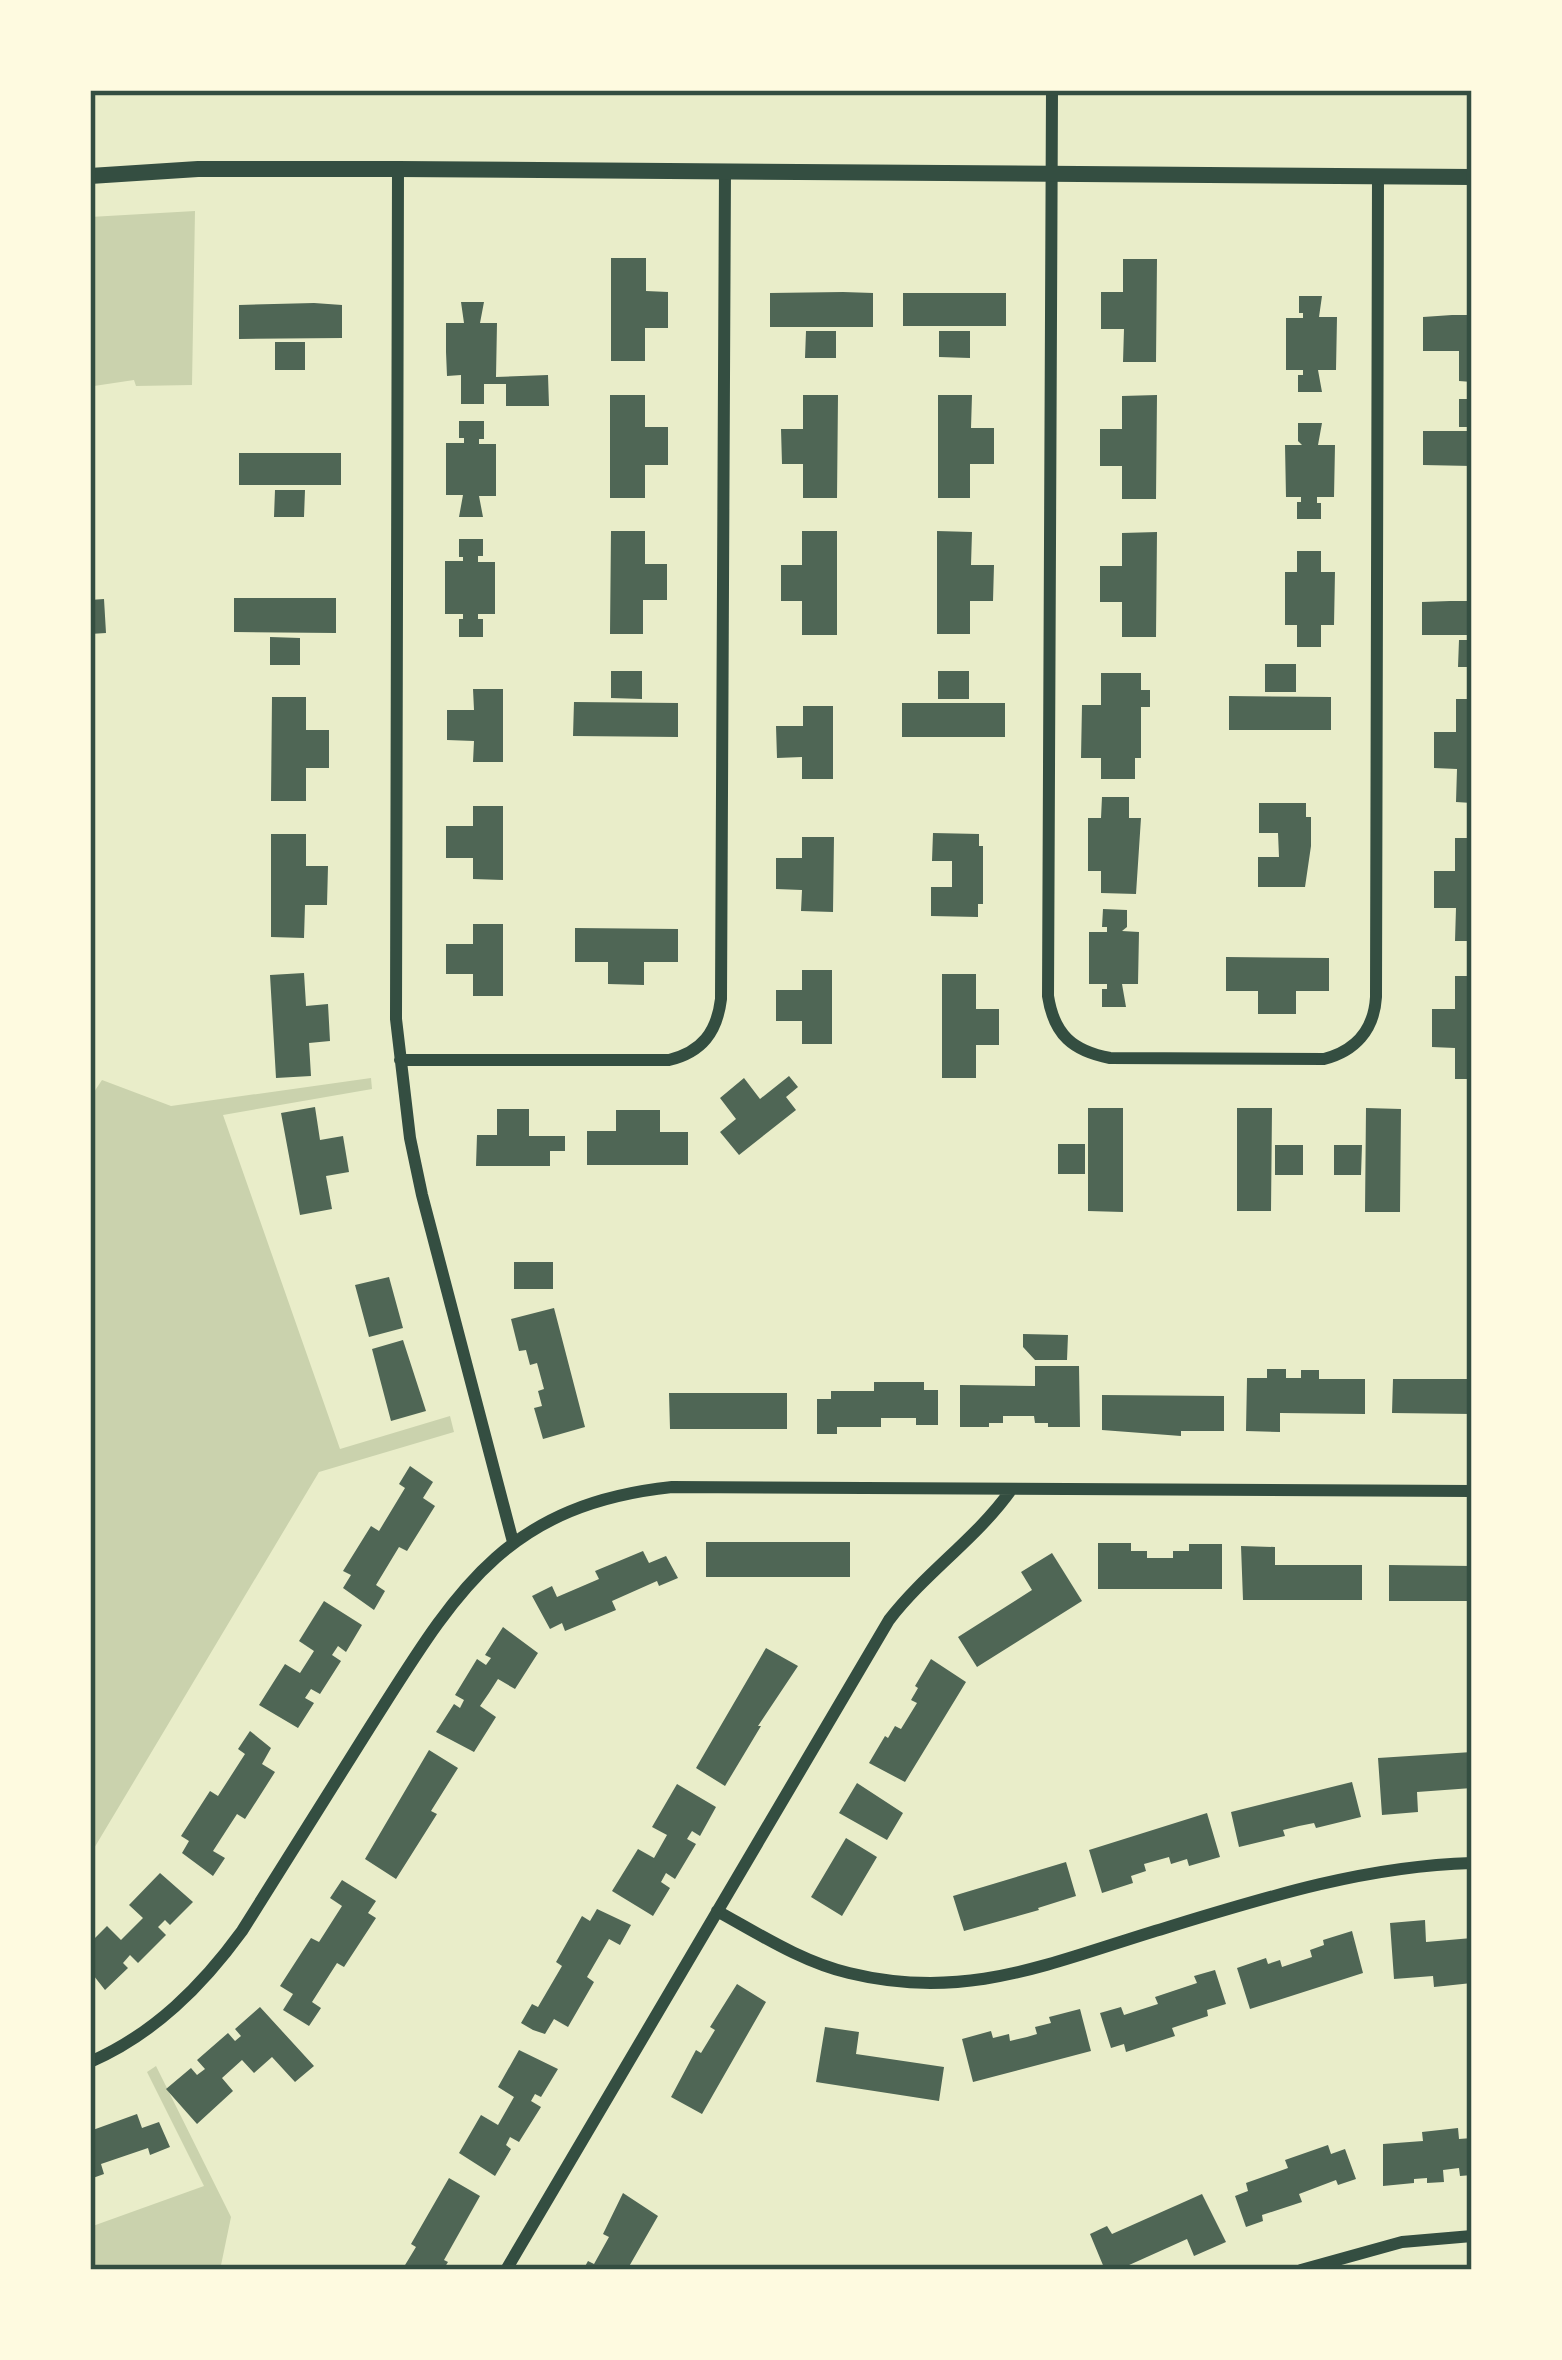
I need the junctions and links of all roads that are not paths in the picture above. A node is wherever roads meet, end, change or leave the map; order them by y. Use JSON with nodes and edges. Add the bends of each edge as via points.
{"nodes":[{"id":1,"x":1052,"y":90,"type":"edge"},
{"id":2,"x":398,"y":169,"type":"junction"},
{"id":3,"x":725,"y":171,"type":"junction"},
{"id":4,"x":1052,"y":173,"type":"junction"},
{"id":5,"x":1378,"y":175,"type":"junction"},
{"id":6,"x":90,"y":176,"type":"edge"},
{"id":7,"x":1472,"y":177,"type":"edge"},
{"id":8,"x":400,"y":1060,"type":"junction"},
{"id":9,"x":1011,"y":1490,"type":"junction"},
{"id":10,"x":1472,"y":1491,"type":"edge"},
{"id":11,"x":513,"y":1542,"type":"junction"},
{"id":12,"x":1472,"y":1863,"type":"edge"},
{"id":13,"x":717,"y":1911,"type":"junction"},
{"id":14,"x":90,"y":2062,"type":"edge"},
{"id":15,"x":1472,"y":2236,"type":"edge"},
{"id":16,"x":506,"y":2270,"type":"edge"},
{"id":17,"x":1301,"y":2270,"type":"edge"}],
"edges":[{"from":1,"to":4,"type":"street"},
{"from":2,"to":3,"type":"street"},
{"from":2,"to":6,"type":"street"},
{"from":2,"to":8,"type":"street"},
{"from":3,"to":4,"type":"street"},
{"from":3,"to":8,"type":"street","via":[[721,999],[713,1029],[690,1054],[669,1060]]},
{"from":4,"to":5,"type":"street"},
{"from":4,"to":5,"type":"street","via":[[1048,996],[1058,1029],[1082,1052],[1314,1060],[1344,1052],[1366,1032],[1376,998]]},
{"from":5,"to":7,"type":"street"},
{"from":8,"to":11,"type":"street","via":[[422,1195]]},
{"from":9,"to":10,"type":"street"},
{"from":9,"to":11,"type":"street","via":[[673,1487],[592,1503]]},
{"from":9,"to":13,"type":"street","via":[[889,1620]]},
{"from":11,"to":14,"type":"street","via":[[446,1607],[213,1969],[155,2023]]},
{"from":12,"to":13,"type":"street","via":[[1330,1880],[1009,1976],[946,1985],[843,1972]]},
{"from":13,"to":16,"type":"street"},
{"from":15,"to":17,"type":"street","via":[[1402,2242]]}]}
